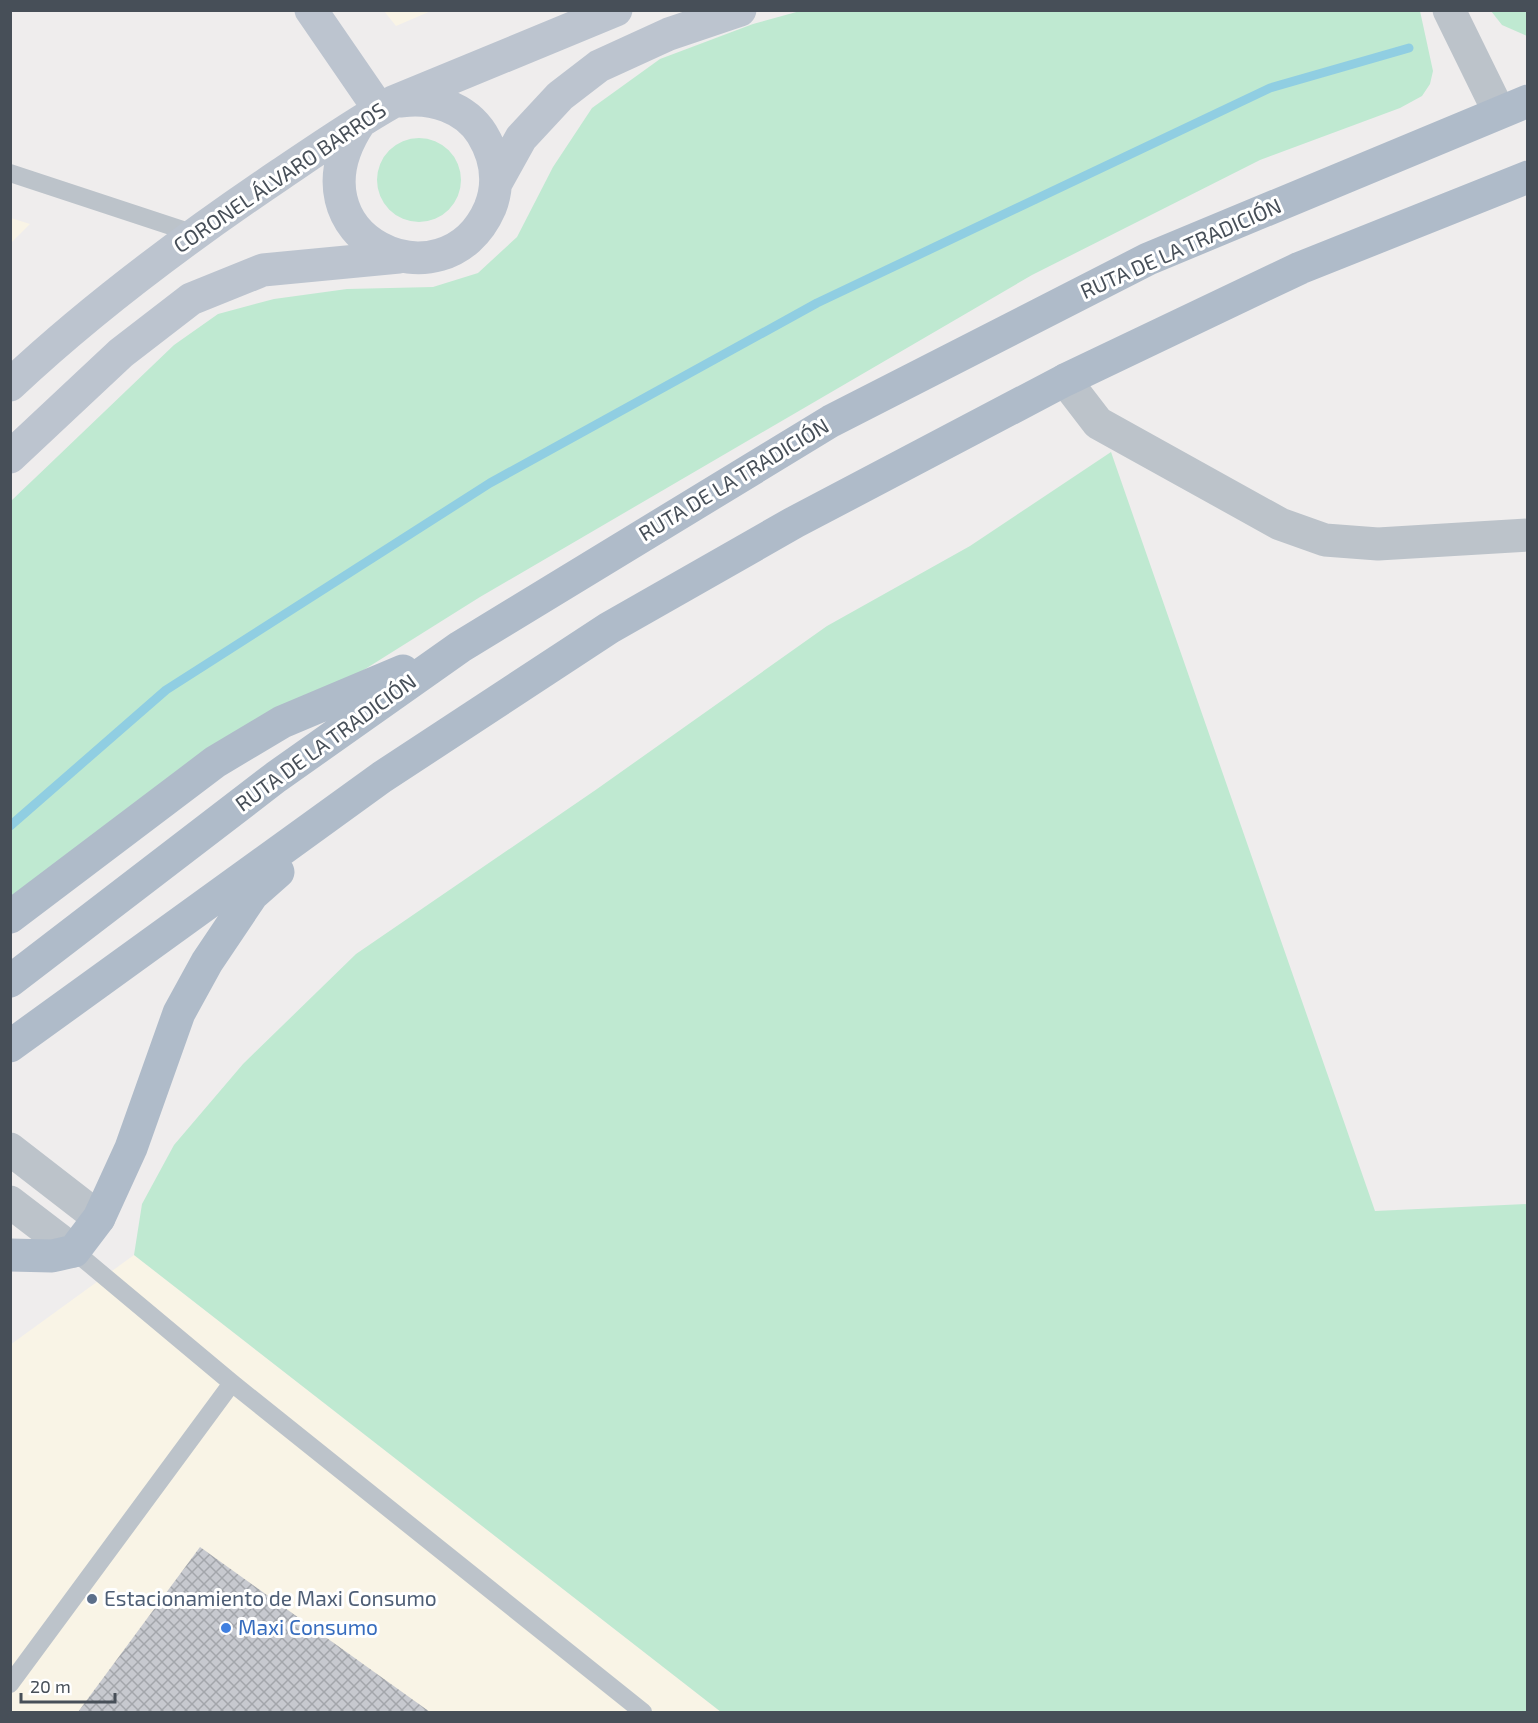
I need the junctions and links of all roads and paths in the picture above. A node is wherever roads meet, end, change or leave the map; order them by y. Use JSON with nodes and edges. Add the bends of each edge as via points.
{"nodes":[{"id":1,"x":310,"y":10,"type":"edge"},
{"id":2,"x":616,"y":10,"type":"edge"},
{"id":3,"x":740,"y":10,"type":"edge"},
{"id":4,"x":1449,"y":10,"type":"edge"},
{"id":5,"x":1513,"y":107,"type":"edge"},
{"id":6,"x":378,"y":111,"type":"junction"},
{"id":7,"x":10,"y":173,"type":"edge"},
{"id":8,"x":1527,"y":177,"type":"edge"},
{"id":9,"x":496,"y":183,"type":"junction"},
{"id":10,"x":192,"y":233,"type":"junction"},
{"id":11,"x":402,"y":257,"type":"junction"},
{"id":12,"x":1065,"y":380,"type":"junction"},
{"id":13,"x":10,"y":385,"type":"edge"},
{"id":14,"x":10,"y":457,"type":"edge"},
{"id":15,"x":1527,"y":535,"type":"edge"},
{"id":16,"x":460,"y":647,"type":"junction"},
{"id":17,"x":382,"y":777,"type":"junction"},
{"id":18,"x":10,"y":917,"type":"edge"},
{"id":19,"x":10,"y":981,"type":"edge"},
{"id":20,"x":10,"y":1046,"type":"edge"},
{"id":21,"x":10,"y":1149,"type":"edge"},
{"id":22,"x":10,"y":1202,"type":"edge"},
{"id":23,"x":99,"y":1218,"type":"junction"},
{"id":24,"x":74,"y":1251,"type":"junction"},
{"id":25,"x":10,"y":1254,"type":"edge"},
{"id":26,"x":232,"y":1383,"type":"junction"},
{"id":27,"x":10,"y":1684,"type":"edge"},
{"id":28,"x":643,"y":1713,"type":"edge"}],
"edges":[{"from":1,"to":6,"type":"main road"},
{"from":2,"to":6,"type":"main road","name":"CORONEL ÁLVARO BARROS"},
{"from":3,"to":9,"type":"main road","via":[[669,34],[599,66],[560,96],[521,138]]},
{"from":4,"to":5,"type":"street"},
{"from":5,"to":16,"type":"main road","name":"RUTA DE LA TRADICIÓN","via":[[1148,259],[831,421]]},
{"from":6,"to":9,"type":"main road","via":[[431,101],[466,116],[489,146]]},
{"from":6,"to":10,"type":"main road","name":"CORONEL ÁLVARO BARROS"},
{"from":6,"to":11,"type":"main road","via":[[342,154],[339,192],[354,227],[368,241]]},
{"from":7,"to":10,"type":"lane"},
{"from":8,"to":12,"type":"main road","via":[[1300,268]]},
{"from":9,"to":11,"type":"main road","via":[[485,219],[458,247],[431,256]]},
{"from":10,"to":13,"type":"main road","name":"CORONEL ÁLVARO BARROS"},
{"from":11,"to":14,"type":"main road","via":[[263,270],[191,298],[121,353]]},
{"from":12,"to":15,"type":"street","via":[[1098,423],[1280,524],[1325,540],[1378,544]]},
{"from":12,"to":17,"type":"main road","via":[[795,522],[609,628]]},
{"from":16,"to":18,"type":"main road","via":[[282,722],[215,762]]},
{"from":16,"to":19,"type":"main road","name":"RUTA DE LA TRADICIÓN","via":[[276,777]]},
{"from":17,"to":20,"type":"main road"},
{"from":17,"to":23,"type":"main road","via":[[252,895],[207,962],[179,1013],[130,1148]]},
{"from":21,"to":23,"type":"street"},
{"from":22,"to":24,"type":"street"},
{"from":23,"to":24,"type":"main road"},
{"from":24,"to":25,"type":"main road","via":[[52,1256]]},
{"from":24,"to":26,"type":"lane"},
{"from":26,"to":27,"type":"lane"},
{"from":26,"to":28,"type":"lane"}]}
